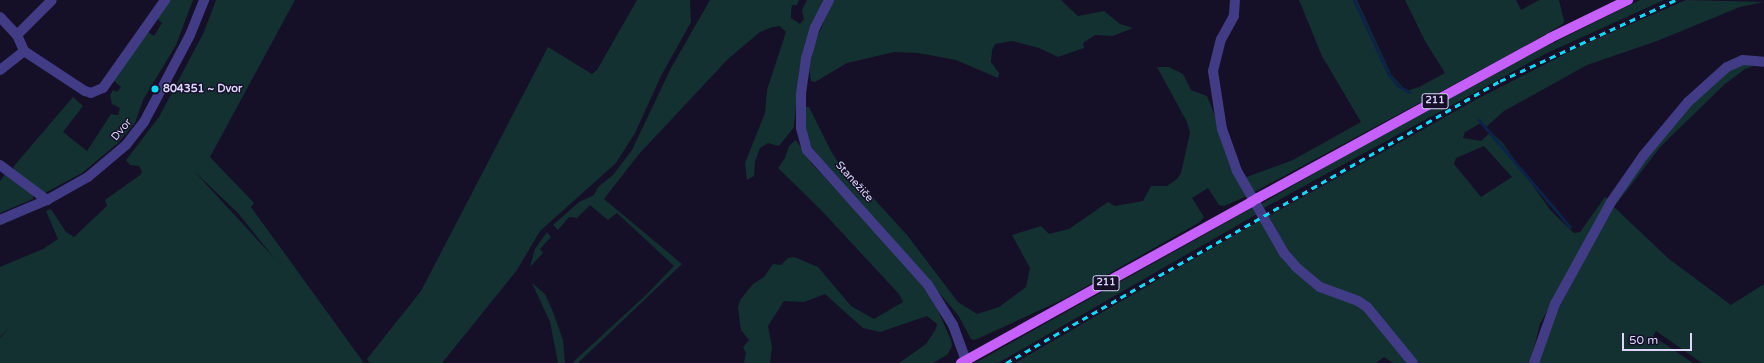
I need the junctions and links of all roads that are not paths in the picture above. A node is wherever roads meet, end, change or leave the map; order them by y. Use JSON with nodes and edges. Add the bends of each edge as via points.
{"nodes":[{"id":1,"x":42,"y":0,"type":"edge"},
{"id":2,"x":52,"y":0,"type":"edge"},
{"id":3,"x":165,"y":0,"type":"edge"},
{"id":4,"x":204,"y":0,"type":"edge"},
{"id":5,"x":829,"y":0,"type":"edge"},
{"id":6,"x":1235,"y":0,"type":"edge"},
{"id":7,"x":1628,"y":0,"type":"edge"},
{"id":8,"x":1612,"y":3,"type":"edge"},
{"id":9,"x":41,"y":11,"type":"junction"},
{"id":10,"x":0,"y":17,"type":"edge"},
{"id":11,"x":17,"y":35,"type":"junction"},
{"id":12,"x":24,"y":51,"type":"junction"},
{"id":13,"x":1764,"y":62,"type":"edge"},
{"id":14,"x":0,"y":70,"type":"edge"},
{"id":15,"x":4,"y":168,"type":"edge"},
{"id":16,"x":46,"y":200,"type":"junction"},
{"id":17,"x":0,"y":220,"type":"edge"},
{"id":18,"x":964,"y":362,"type":"edge"},
{"id":19,"x":1413,"y":363,"type":"edge"},
{"id":20,"x":1534,"y":363,"type":"edge"}],
"edges":[{"from":1,"to":9,"type":"street"},
{"from":2,"to":9,"type":"street"},
{"from":3,"to":12,"type":"street","via":[[99,92],[85,91]]},
{"from":4,"to":16,"type":"street","name":"Dvor","via":[[190,35],[140,128],[100,169]]},
{"from":5,"to":18,"type":"street","name":"Stanežiče","via":[[816,27],[805,63],[800,128],[807,150],[928,285],[953,324]]},
{"from":6,"to":19,"type":"street","via":[[1234,16],[1221,39],[1213,71],[1222,129],[1237,171],[1284,253],[1296,267],[1320,287],[1367,307]]},
{"from":7,"to":8,"type":"main road","number":"211"},
{"from":8,"to":18,"type":"main road","number":"211"},
{"from":9,"to":11,"type":"street"},
{"from":10,"to":11,"type":"street"},
{"from":11,"to":12,"type":"street"},
{"from":12,"to":14,"type":"street"},
{"from":13,"to":20,"type":"street","via":[[1743,60],[1727,68],[1688,102],[1643,156],[1611,202],[1556,304]]},
{"from":15,"to":16,"type":"street"},
{"from":16,"to":17,"type":"street","name":"Dvor"}]}
